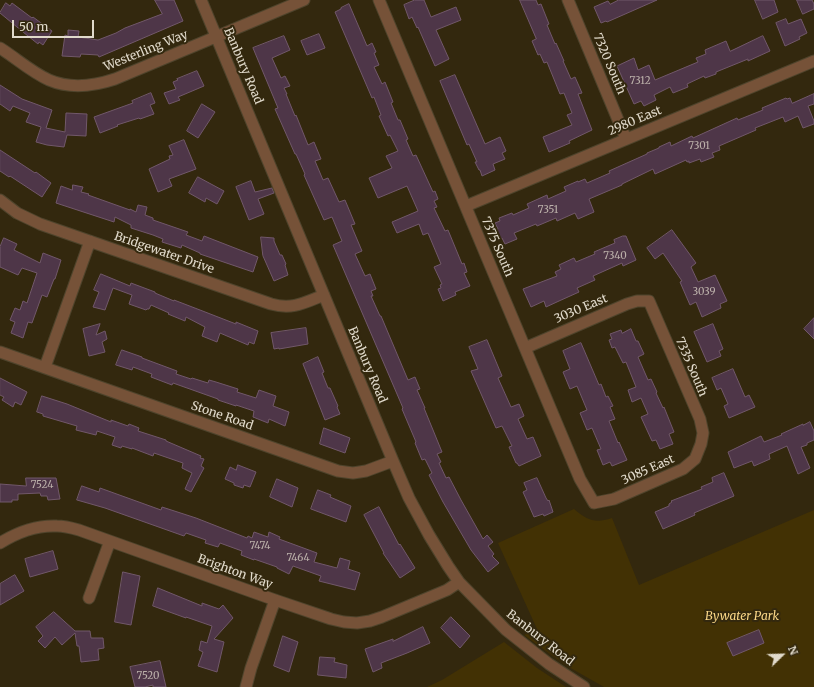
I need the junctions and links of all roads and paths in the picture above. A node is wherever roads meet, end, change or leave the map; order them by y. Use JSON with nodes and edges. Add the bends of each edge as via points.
{"nodes":[{"id":1,"x":201,"y":0,"type":"edge"},
{"id":2,"x":304,"y":0,"type":"edge"},
{"id":3,"x":379,"y":0,"type":"edge"},
{"id":4,"x":568,"y":0,"type":"edge"},
{"id":5,"x":217,"y":37,"type":"junction"},
{"id":6,"x":0,"y":48,"type":"edge"},
{"id":7,"x":814,"y":61,"type":"edge"},
{"id":8,"x":626,"y":138,"type":"junction"},
{"id":9,"x":0,"y":200,"type":"edge"},
{"id":10,"x":466,"y":206,"type":"junction"},
{"id":11,"x":90,"y":241,"type":"junction"},
{"id":12,"x":324,"y":295,"type":"junction"},
{"id":13,"x":649,"y":300,"type":"joint"},
{"id":14,"x":525,"y":348,"type":"junction"},
{"id":15,"x":0,"y":352,"type":"edge"},
{"id":16,"x":45,"y":367,"type":"junction"},
{"id":17,"x":701,"y":444,"type":"joint"},
{"id":18,"x":393,"y":461,"type":"junction"},
{"id":19,"x":594,"y":503,"type":"joint"},
{"id":20,"x":110,"y":541,"type":"junction"},
{"id":21,"x":0,"y":543,"type":"edge"},
{"id":22,"x":459,"y":582,"type":"junction"},
{"id":23,"x":89,"y":598,"type":"dead end"},
{"id":24,"x":275,"y":600,"type":"junction"},
{"id":25,"x":246,"y":687,"type":"edge"},
{"id":26,"x":584,"y":687,"type":"edge"}],
"edges":[{"from":1,"to":5,"type":"street","name":"Banbury Road"},
{"from":2,"to":5,"type":"street","name":"Westerling Way"},
{"from":3,"to":10,"type":"street","name":"7375 South"},
{"from":4,"to":8,"type":"street","name":"7320 South"},
{"from":5,"to":6,"type":"street","name":"Westerling Way","via":[[105,83],[76,86],[49,80]]},
{"from":5,"to":12,"type":"street","name":"Banbury Road"},
{"from":7,"to":8,"type":"street","name":"2980 East"},
{"from":8,"to":10,"type":"street","name":"2980 East"},
{"from":9,"to":11,"type":"street","name":"Bridgewater Drive","via":[[28,219]]},
{"from":10,"to":14,"type":"street","name":"7375 South"},
{"from":11,"to":12,"type":"street","name":"Bridgewater Drive","via":[[280,307],[300,305]]},
{"from":11,"to":16,"type":"street"},
{"from":12,"to":18,"type":"street","name":"Banbury Road"},
{"from":13,"to":14,"type":"street","name":"3030 East","via":[[627,304]]},
{"from":13,"to":17,"type":"street","name":"7335 South","via":[[700,419],[703,434]]},
{"from":14,"to":19,"type":"street","name":"7375 South","via":[[580,479]]},
{"from":15,"to":16,"type":"street","name":"Stone Road"},
{"from":16,"to":18,"type":"street","name":"Stone Road","via":[[338,471],[366,471]]},
{"from":17,"to":19,"type":"street","name":"3085 East","via":[[694,459],[683,469],[614,499]]},
{"from":18,"to":22,"type":"street","name":"Banbury Road","via":[[422,522]]},
{"from":20,"to":21,"type":"street","name":"Brighton Way","via":[[79,530],[56,526],[32,528]]},
{"from":20,"to":23,"type":"street"},
{"from":20,"to":24,"type":"street","name":"Brighton Way"},
{"from":22,"to":24,"type":"street","name":"Brighton Way","via":[[447,590],[382,617],[357,623],[331,619]]},
{"from":22,"to":26,"type":"street","name":"Banbury Road","via":[[506,630],[549,664]]},
{"from":24,"to":25,"type":"street"}]}
